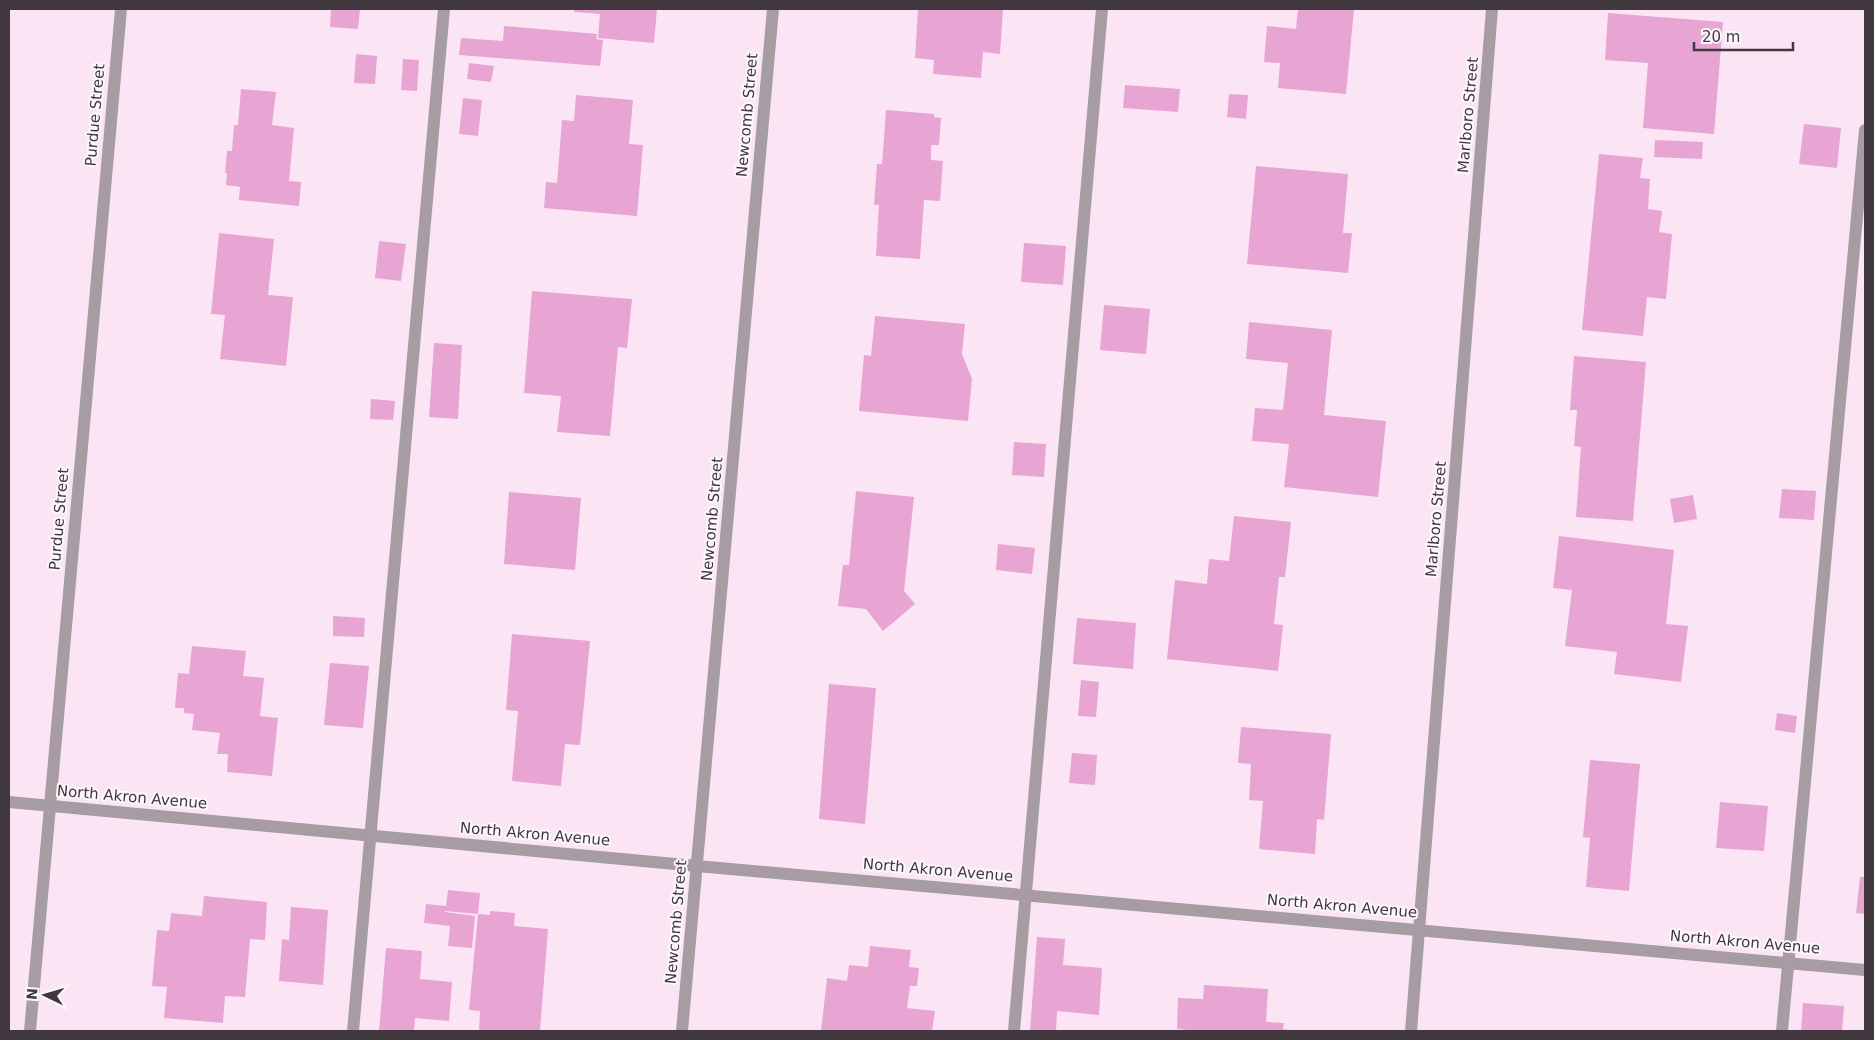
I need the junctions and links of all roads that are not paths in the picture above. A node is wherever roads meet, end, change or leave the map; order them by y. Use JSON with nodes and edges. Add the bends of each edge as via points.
{"nodes":[{"id":1,"x":121,"y":9,"type":"edge"},
{"id":2,"x":444,"y":9,"type":"edge"},
{"id":3,"x":773,"y":9,"type":"edge"},
{"id":4,"x":1102,"y":9,"type":"edge"},
{"id":5,"x":1492,"y":9,"type":"edge"},
{"id":6,"x":1865,"y":130,"type":"edge"},
{"id":7,"x":9,"y":802,"type":"edge"},
{"id":8,"x":50,"y":806,"type":"junction"},
{"id":9,"x":371,"y":835,"type":"junction"},
{"id":10,"x":697,"y":866,"type":"junction"},
{"id":11,"x":1027,"y":894,"type":"junction"},
{"id":12,"x":1420,"y":929,"type":"junction"},
{"id":13,"x":1788,"y":962,"type":"junction"},
{"id":14,"x":1865,"y":970,"type":"edge"},
{"id":15,"x":30,"y":1031,"type":"edge"},
{"id":16,"x":354,"y":1031,"type":"edge"},
{"id":17,"x":682,"y":1031,"type":"edge"},
{"id":18,"x":1014,"y":1031,"type":"edge"},
{"id":19,"x":1411,"y":1031,"type":"edge"},
{"id":20,"x":1782,"y":1031,"type":"edge"}],
"edges":[{"from":1,"to":8,"type":"street","name":"Purdue Street"},
{"from":2,"to":9,"type":"street"},
{"from":3,"to":10,"type":"street","name":"Newcomb Street"},
{"from":4,"to":11,"type":"street"},
{"from":5,"to":12,"type":"street","name":"Marlboro Street"},
{"from":6,"to":13,"type":"street"},
{"from":7,"to":8,"type":"street","name":"North Akron Avenue"},
{"from":8,"to":9,"type":"street","name":"North Akron Avenue"},
{"from":8,"to":15,"type":"street","name":"Purdue Street"},
{"from":9,"to":10,"type":"street","name":"North Akron Avenue"},
{"from":9,"to":16,"type":"street"},
{"from":10,"to":11,"type":"street","name":"North Akron Avenue"},
{"from":10,"to":17,"type":"street","name":"Newcomb Street"},
{"from":11,"to":12,"type":"street","name":"North Akron Avenue"},
{"from":11,"to":18,"type":"street"},
{"from":12,"to":13,"type":"street","name":"North Akron Avenue"},
{"from":12,"to":19,"type":"street","name":"Marlboro Street"},
{"from":13,"to":14,"type":"street","name":"North Akron Avenue"},
{"from":13,"to":20,"type":"street"}]}
